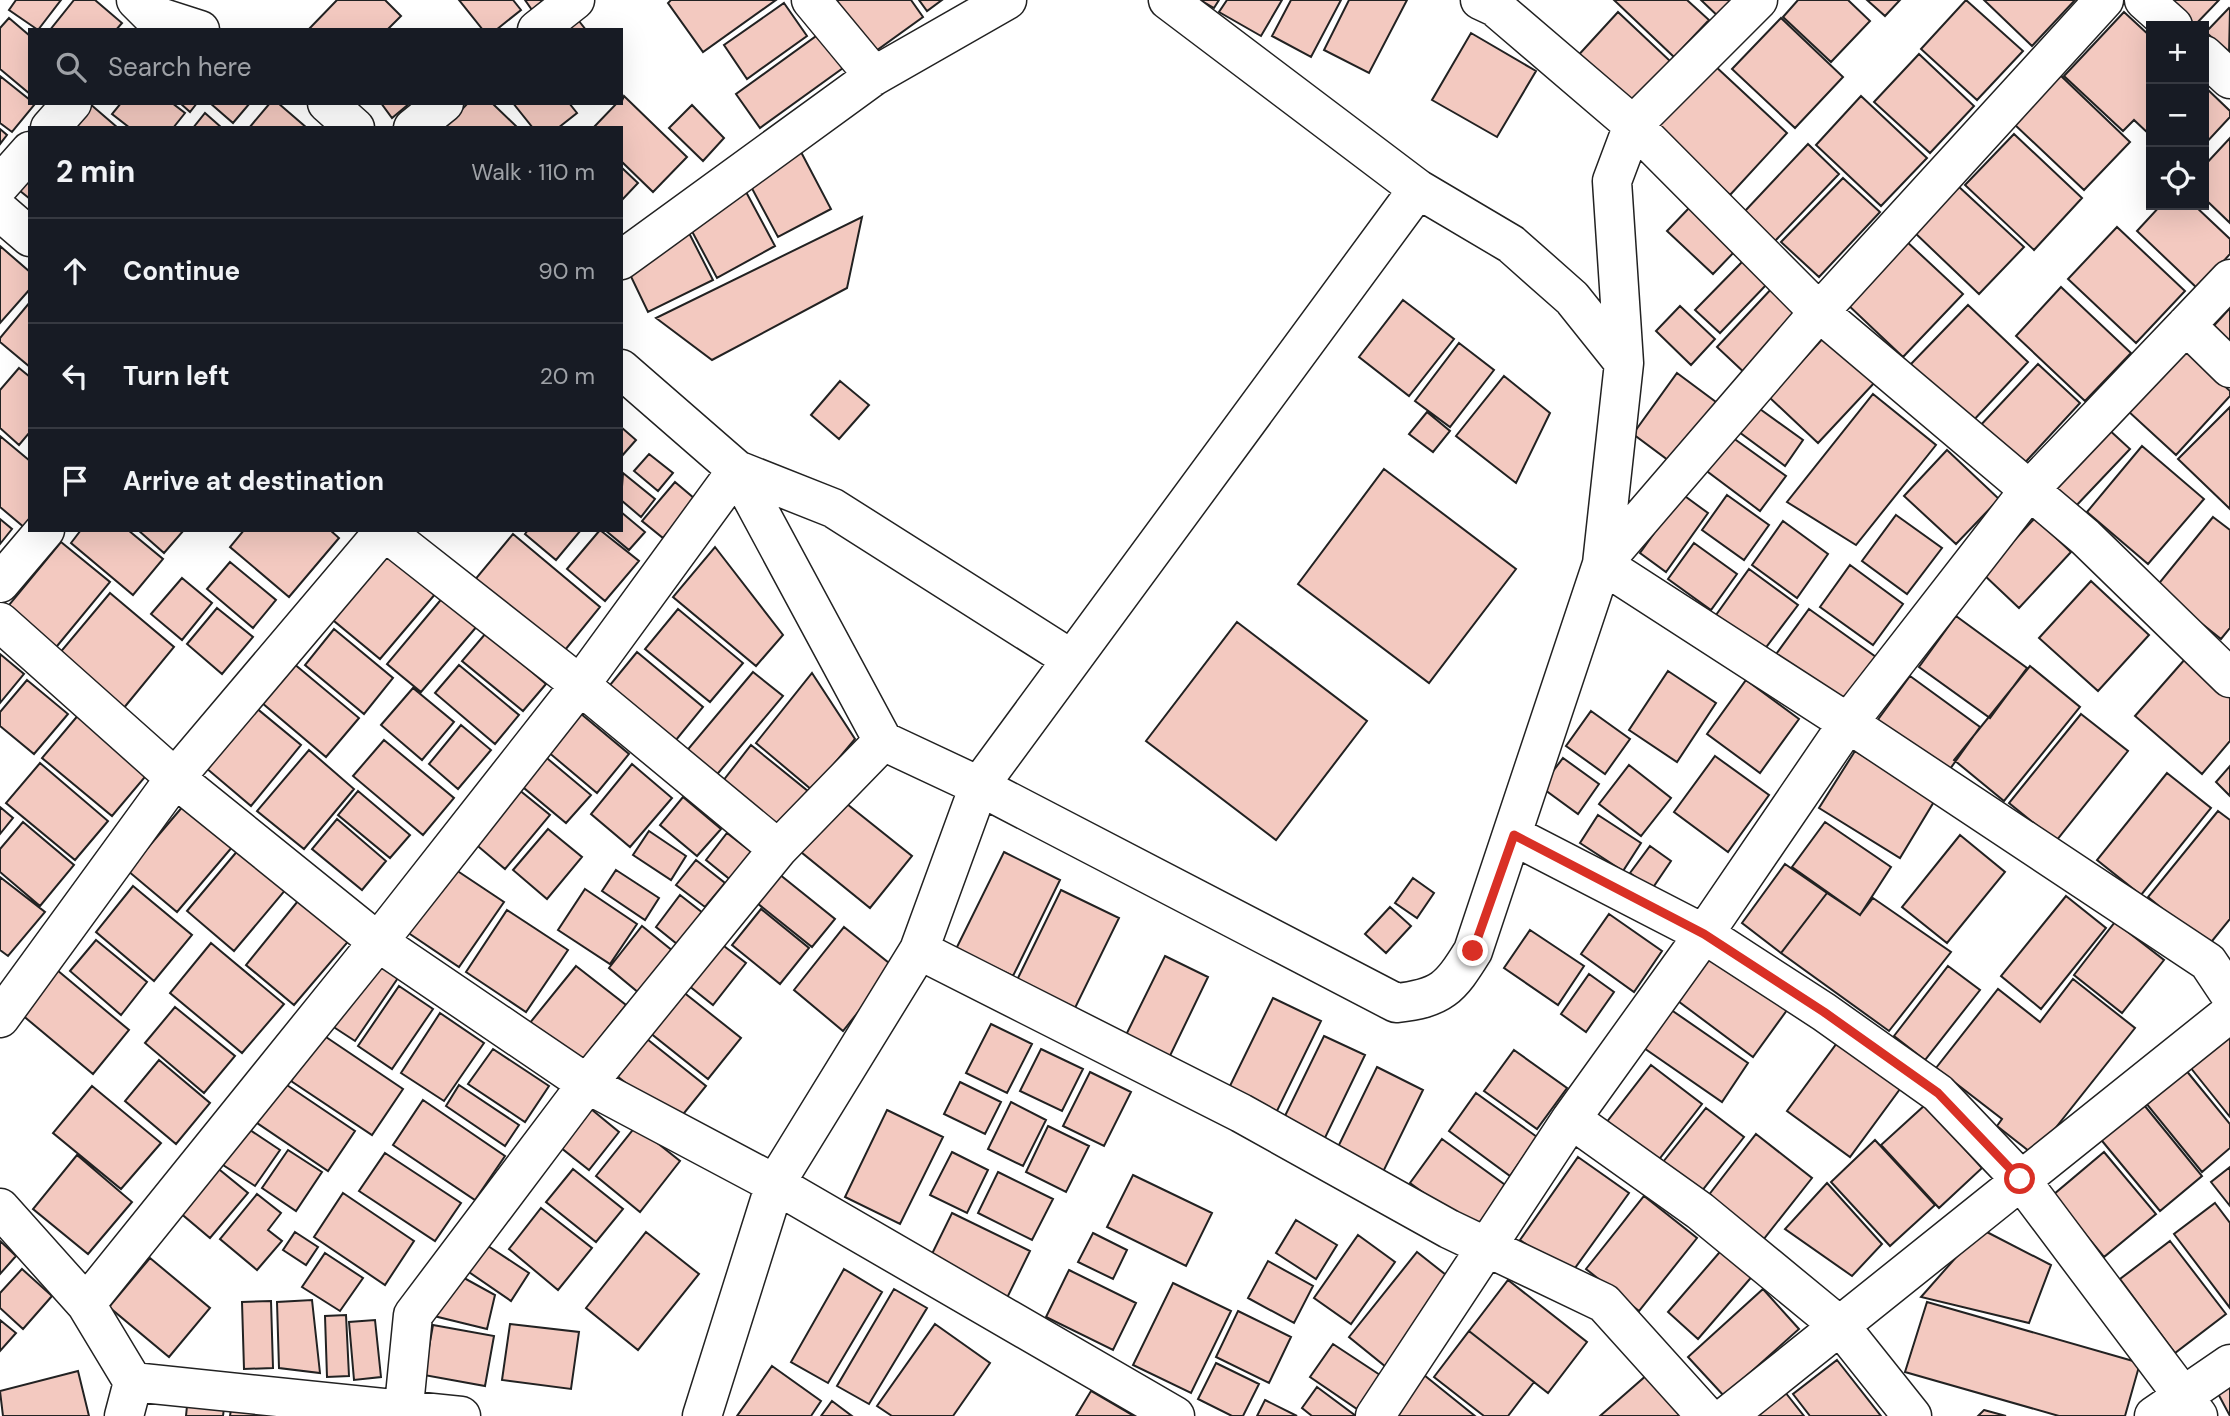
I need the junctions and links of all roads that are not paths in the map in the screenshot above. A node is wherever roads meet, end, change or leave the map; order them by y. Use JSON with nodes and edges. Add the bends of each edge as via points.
{"nodes":[{"id":1,"x":575,"y":0,"type":"edge"},
{"id":2,"x":811,"y":0,"type":"edge"},
{"id":3,"x":1007,"y":0,"type":"edge"},
{"id":4,"x":1168,"y":0,"type":"edge"},
{"id":5,"x":1758,"y":0,"type":"edge"},
{"id":6,"x":2104,"y":0,"type":"edge"},
{"id":7,"x":2144,"y":0,"type":"edge"},
{"id":8,"x":1492,"y":2,"type":"edge"},
{"id":9,"x":141,"y":15,"type":"edge"},
{"id":10,"x":2167,"y":21,"type":"edge"},
{"id":11,"x":192,"y":28,"type":"edge"},
{"id":12,"x":540,"y":28,"type":"edge"},
{"id":13,"x":2209,"y":60,"type":"edge"},
{"id":14,"x":874,"y":76,"type":"junction"},
{"id":15,"x":2230,"y":79,"type":"edge"},
{"id":16,"x":70,"y":105,"type":"edge"},
{"id":17,"x":329,"y":105,"type":"edge"},
{"id":18,"x":442,"y":105,"type":"edge"},
{"id":19,"x":1633,"y":125,"type":"junction"},
{"id":20,"x":52,"y":126,"type":"edge"},
{"id":21,"x":353,"y":126,"type":"edge"},
{"id":22,"x":416,"y":126,"type":"edge"},
{"id":23,"x":28,"y":153,"type":"edge"},
{"id":24,"x":0,"y":185,"type":"edge"},
{"id":25,"x":1418,"y":189,"type":"junction"},
{"id":26,"x":0,"y":211,"type":"edge"},
{"id":27,"x":28,"y":235,"type":"edge"},
{"id":28,"x":623,"y":259,"type":"edge"},
{"id":29,"x":2230,"y":279,"type":"edge"},
{"id":30,"x":1819,"y":312,"type":"junction"},
{"id":31,"x":2186,"y":325,"type":"junction"},
{"id":32,"x":1624,"y":363,"type":"junction"},
{"id":33,"x":2230,"y":368,"type":"edge"},
{"id":34,"x":623,"y":371,"type":"edge"},
{"id":35,"x":737,"y":470,"type":"junction"},
{"id":36,"x":2030,"y":489,"type":"junction"},
{"id":37,"x":43,"y":532,"type":"edge"},
{"id":38,"x":382,"y":532,"type":"edge"},
{"id":39,"x":387,"y":532,"type":"edge"},
{"id":40,"x":1602,"y":565,"type":"junction"},
{"id":41,"x":0,"y":583,"type":"edge"},
{"id":42,"x":0,"y":622,"type":"edge"},
{"id":43,"x":1071,"y":659,"type":"junction"},
{"id":44,"x":2230,"y":678,"type":"edge"},
{"id":45,"x":580,"y":685,"type":"junction"},
{"id":46,"x":1848,"y":723,"type":"junction"},
{"id":47,"x":883,"y":741,"type":"junction"},
{"id":48,"x":175,"y":778,"type":"junction"},
{"id":49,"x":979,"y":786,"type":"junction"},
{"id":50,"x":1514,"y":835,"type":"junction"},
{"id":51,"x":778,"y":849,"type":"junction"},
{"id":52,"x":1704,"y":934,"type":"junction"},
{"id":53,"x":377,"y":942,"type":"junction"},
{"id":54,"x":919,"y":950,"type":"junction"},
{"id":55,"x":2230,"y":995,"type":"edge"},
{"id":56,"x":2230,"y":1013,"type":"edge"},
{"id":57,"x":0,"y":1018,"type":"edge"},
{"id":58,"x":587,"y":1084,"type":"junction"},
{"id":59,"x":1572,"y":1119,"type":"junction"},
{"id":60,"x":2020,"y":1179,"type":"junction"},
{"id":61,"x":775,"y":1184,"type":"junction"},
{"id":62,"x":0,"y":1208,"type":"edge"},
{"id":63,"x":1487,"y":1247,"type":"junction"},
{"id":64,"x":86,"y":1304,"type":"junction"},
{"id":65,"x":1841,"y":1327,"type":"junction"},
{"id":66,"x":2230,"y":1364,"type":"edge"},
{"id":67,"x":129,"y":1399,"type":"edge"},
{"id":68,"x":2178,"y":1409,"type":"edge"},
{"id":69,"x":404,"y":1412,"type":"edge"},
{"id":70,"x":461,"y":1416,"type":"edge"},
{"id":71,"x":702,"y":1416,"type":"edge"},
{"id":72,"x":1175,"y":1416,"type":"edge"},
{"id":73,"x":1375,"y":1416,"type":"edge"},
{"id":74,"x":1706,"y":1416,"type":"edge"},
{"id":75,"x":1727,"y":1416,"type":"edge"},
{"id":76,"x":1912,"y":1416,"type":"edge"}],
"edges":[{"from":1,"to":12,"type":"street"},
{"from":2,"to":14,"type":"street"},
{"from":3,"to":14,"type":"street"},
{"from":4,"to":25,"type":"street"},
{"from":5,"to":19,"type":"street"},
{"from":6,"to":30,"type":"street"},
{"from":7,"to":10,"type":"street"},
{"from":8,"to":19,"type":"street"},
{"from":9,"to":11,"type":"street"},
{"from":13,"to":15,"type":"street"},
{"from":14,"to":28,"type":"street"},
{"from":16,"to":20,"type":"street"},
{"from":17,"to":21,"type":"street"},
{"from":18,"to":22,"type":"street"},
{"from":19,"to":30,"type":"street"},
{"from":19,"to":32,"type":"street","via":[[1612,181]]},
{"from":23,"to":24,"type":"street"},
{"from":25,"to":32,"type":"street","via":[[1511,244],[1572,298]]},
{"from":25,"to":43,"type":"street"},
{"from":26,"to":27,"type":"street"},
{"from":29,"to":31,"type":"street"},
{"from":30,"to":36,"type":"street"},
{"from":30,"to":40,"type":"street"},
{"from":31,"to":33,"type":"street"},
{"from":31,"to":36,"type":"street"},
{"from":32,"to":40,"type":"street"},
{"from":34,"to":35,"type":"street"},
{"from":35,"to":43,"type":"street","via":[[833,508]]},
{"from":35,"to":45,"type":"street"},
{"from":35,"to":47,"type":"street"},
{"from":36,"to":44,"type":"street"},
{"from":36,"to":46,"type":"street"},
{"from":37,"to":41,"type":"street"},
{"from":38,"to":48,"type":"street"},
{"from":39,"to":45,"type":"street"},
{"from":40,"to":46,"type":"street"},
{"from":40,"to":50,"type":"street"},
{"from":42,"to":48,"type":"street"},
{"from":43,"to":49,"type":"street"},
{"from":45,"to":51,"type":"street"},
{"from":45,"to":53,"type":"street"},
{"from":46,"to":52,"type":"street"},
{"from":46,"to":55,"type":"street","via":[[2208,962]]},
{"from":47,"to":49,"type":"street"},
{"from":47,"to":51,"type":"street"},
{"from":48,"to":53,"type":"street"},
{"from":48,"to":57,"type":"street"},
{"from":49,"to":50,"type":"street","via":[[1396,1003],[1421,1000],[1452,984],[1473,951]]},
{"from":49,"to":54,"type":"street"},
{"from":50,"to":52,"type":"street"},
{"from":51,"to":58,"type":"street"},
{"from":52,"to":59,"type":"street"},
{"from":52,"to":60,"type":"street","via":[[1938,1093]]},
{"from":53,"to":58,"type":"street"},
{"from":53,"to":64,"type":"street"},
{"from":54,"to":61,"type":"street"},
{"from":54,"to":63,"type":"street","via":[[1241,1113]]},
{"from":56,"to":60,"type":"street"},
{"from":58,"to":61,"type":"street"},
{"from":58,"to":69,"type":"street","via":[[413,1315]]},
{"from":59,"to":63,"type":"street"},
{"from":59,"to":65,"type":"street","via":[[1700,1211]]},
{"from":60,"to":65,"type":"street"},
{"from":60,"to":68,"type":"street"},
{"from":61,"to":71,"type":"street"},
{"from":61,"to":72,"type":"street"},
{"from":62,"to":64,"type":"street"},
{"from":63,"to":73,"type":"street"},
{"from":63,"to":74,"type":"street","via":[[1604,1303]]},
{"from":64,"to":67,"type":"street"},
{"from":65,"to":75,"type":"street"},
{"from":65,"to":76,"type":"street"},
{"from":66,"to":68,"type":"street"},
{"from":67,"to":69,"type":"street"},
{"from":69,"to":70,"type":"street"}]}
